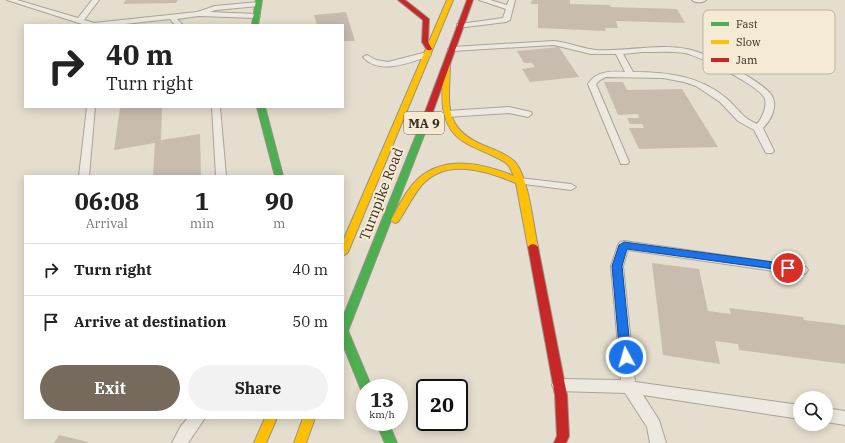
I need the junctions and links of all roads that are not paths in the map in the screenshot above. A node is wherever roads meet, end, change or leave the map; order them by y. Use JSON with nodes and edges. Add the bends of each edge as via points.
{"nodes":[{"id":1,"x":10,"y":0,"type":"edge"},
{"id":2,"x":96,"y":0,"type":"edge"},
{"id":3,"x":400,"y":0,"type":"edge"},
{"id":4,"x":450,"y":0,"type":"edge"},
{"id":5,"x":470,"y":0,"type":"edge"},
{"id":6,"x":482,"y":0,"type":"edge"},
{"id":7,"x":512,"y":0,"type":"edge"},
{"id":8,"x":695,"y":0,"type":"edge"},
{"id":9,"x":703,"y":0,"type":"edge"},
{"id":10,"x":259,"y":2,"type":"edge"},
{"id":11,"x":510,"y":8,"type":"junction"},
{"id":12,"x":198,"y":14,"type":"junction"},
{"id":13,"x":172,"y":17,"type":"junction"},
{"id":14,"x":80,"y":20,"type":"junction"},
{"id":15,"x":255,"y":20,"type":"edge"},
{"id":16,"x":90,"y":24,"type":"edge"},
{"id":17,"x":103,"y":24,"type":"edge"},
{"id":18,"x":178,"y":24,"type":"edge"},
{"id":19,"x":460,"y":26,"type":"junction"},
{"id":20,"x":452,"y":49,"type":"junction"},
{"id":21,"x":618,"y":51,"type":"junction"},
{"id":22,"x":428,"y":52,"type":"junction"},
{"id":23,"x":703,"y":56,"type":"edge"},
{"id":24,"x":367,"y":57,"type":"dead end"},
{"id":25,"x":447,"y":65,"type":"junction"},
{"id":26,"x":631,"y":74,"type":"junction"},
{"id":27,"x":736,"y":74,"type":"edge"},
{"id":28,"x":91,"y":108,"type":"edge"},
{"id":29,"x":216,"y":108,"type":"edge"},
{"id":30,"x":260,"y":108,"type":"edge"},
{"id":31,"x":446,"y":114,"type":"junction"},
{"id":32,"x":528,"y":114,"type":"dead end"},
{"id":33,"x":758,"y":128,"type":"junction"},
{"id":34,"x":769,"y":151,"type":"dead end"},
{"id":35,"x":624,"y":162,"type":"dead end"},
{"id":36,"x":84,"y":175,"type":"edge"},
{"id":37,"x":221,"y":175,"type":"edge"},
{"id":38,"x":279,"y":175,"type":"edge"},
{"id":39,"x":520,"y":181,"type":"junction"},
{"id":40,"x":571,"y":187,"type":"dead end"},
{"id":41,"x":377,"y":245,"type":"junction"},
{"id":42,"x":344,"y":250,"type":"edge"},
{"id":43,"x":802,"y":270,"type":"dead end"},
{"id":44,"x":344,"y":328,"type":"edge"},
{"id":45,"x":344,"y":333,"type":"edge"},
{"id":46,"x":362,"y":379,"type":"edge"},
{"id":47,"x":559,"y":385,"type":"junction"},
{"id":48,"x":629,"y":387,"type":"junction"},
{"id":49,"x":793,"y":411,"type":"edge"},
{"id":50,"x":833,"y":416,"type":"edge"},
{"id":51,"x":845,"y":418,"type":"edge"},
{"id":52,"x":197,"y":419,"type":"edge"},
{"id":53,"x":271,"y":419,"type":"edge"},
{"id":54,"x":309,"y":419,"type":"edge"},
{"id":55,"x":386,"y":431,"type":"edge"},
{"id":56,"x":180,"y":443,"type":"edge"},
{"id":57,"x":260,"y":443,"type":"edge"},
{"id":58,"x":300,"y":443,"type":"edge"},
{"id":59,"x":391,"y":443,"type":"edge"},
{"id":60,"x":560,"y":443,"type":"edge"},
{"id":61,"x":658,"y":443,"type":"edge"}],
"edges":[{"from":1,"to":14,"type":"lane"},
{"from":2,"to":14,"type":"lane"},
{"from":3,"to":22,"type":"main road","via":[[426,18],[425,42]]},
{"from":4,"to":22,"type":"main road","name":"Turnpike Road","number":"MA 9"},
{"from":5,"to":19,"type":"main road","name":"Turnpike Road","number":"MA 9"},
{"from":6,"to":11,"type":"lane"},
{"from":7,"to":11,"type":"lane"},
{"from":8,"to":9,"type":"lane"},
{"from":10,"to":12,"type":"lane","via":[[215,8]]},
{"from":10,"to":15,"type":"main road"},
{"from":11,"to":19,"type":"lane","via":[[506,20]]},
{"from":12,"to":13,"type":"lane"},
{"from":12,"to":15,"type":"lane"},
{"from":13,"to":17,"type":"lane"},
{"from":13,"to":18,"type":"lane"},
{"from":14,"to":16,"type":"lane"},
{"from":19,"to":20,"type":"main road","name":"Turnpike Road","number":"MA 9"},
{"from":20,"to":21,"type":"lane","via":[[554,43],[594,52]]},
{"from":20,"to":25,"type":"main road","name":"Turnpike Road","number":"MA 9"},
{"from":21,"to":23,"type":"lane","via":[[686,50]]},
{"from":21,"to":26,"type":"lane"},
{"from":22,"to":24,"type":"lane","via":[[383,65],[372,62]]},
{"from":22,"to":42,"type":"main road","name":"Turnpike Road","number":"MA 9"},
{"from":25,"to":31,"type":"main road"},
{"from":25,"to":41,"type":"main road","name":"Turnpike Road","number":"MA 9"},
{"from":26,"to":33,"type":"lane","via":[[672,76],[696,82],[725,102],[740,120]]},
{"from":26,"to":35,"type":"lane","via":[[602,75],[592,84]]},
{"from":27,"to":33,"type":"lane","via":[[768,95],[770,100],[767,117],[764,124]]},
{"from":28,"to":36,"type":"lane"},
{"from":29,"to":37,"type":"lane"},
{"from":30,"to":38,"type":"main road"},
{"from":31,"to":32,"type":"lane","via":[[509,110]]},
{"from":31,"to":39,"type":"main road","via":[[456,133],[513,165]]},
{"from":33,"to":34,"type":"lane"},
{"from":39,"to":40,"type":"lane"},
{"from":39,"to":41,"type":"main road","via":[[492,169],[472,166],[454,166],[435,172],[423,179]]},
{"from":39,"to":47,"type":"main road"},
{"from":41,"to":44,"type":"main road","name":"Turnpike Road","number":"MA 9"},
{"from":43,"to":48,"type":"lane","via":[[624,245],[617,266]]},
{"from":45,"to":46,"type":"main road"},
{"from":47,"to":48,"type":"lane"},
{"from":47,"to":60,"type":"main road","via":[[563,436]]},
{"from":48,"to":49,"type":"lane"},
{"from":48,"to":61,"type":"lane","via":[[654,425]]},
{"from":50,"to":51,"type":"lane"},
{"from":52,"to":56,"type":"lane","via":[[186,431]]},
{"from":53,"to":57,"type":"main road"},
{"from":54,"to":58,"type":"main road"},
{"from":55,"to":59,"type":"main road"}]}
